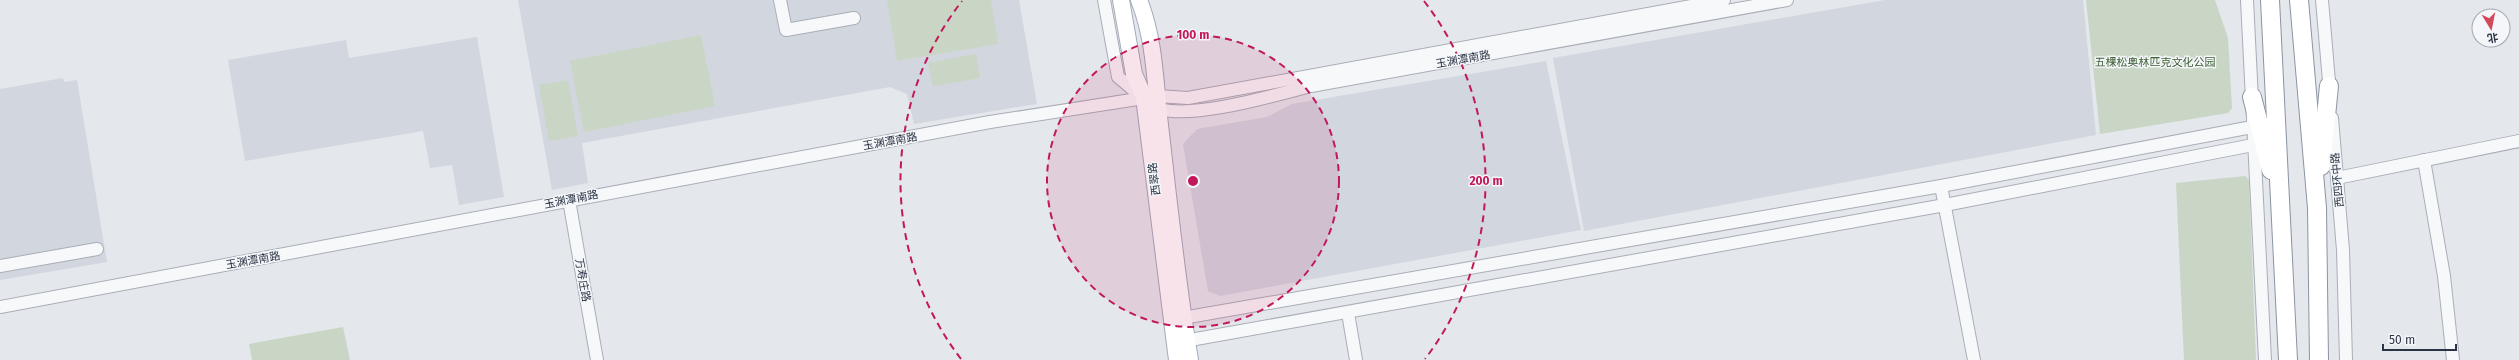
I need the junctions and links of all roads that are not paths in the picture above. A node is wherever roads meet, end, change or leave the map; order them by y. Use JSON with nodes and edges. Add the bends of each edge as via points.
{"nodes":[{"id":1,"x":780,"y":0,"type":"edge"},
{"id":2,"x":1104,"y":0,"type":"edge"},
{"id":3,"x":1120,"y":0,"type":"edge"},
{"id":4,"x":1139,"y":0,"type":"edge"},
{"id":5,"x":1724,"y":0,"type":"edge"},
{"id":6,"x":1787,"y":0,"type":"edge"},
{"id":7,"x":2247,"y":0,"type":"edge"},
{"id":8,"x":2270,"y":0,"type":"edge"},
{"id":9,"x":2299,"y":0,"type":"edge"},
{"id":10,"x":2322,"y":0,"type":"edge"},
{"id":11,"x":854,"y":18,"type":"dead end"},
{"id":12,"x":2330,"y":86,"type":"junction"},
{"id":13,"x":2252,"y":97,"type":"junction"},
{"id":14,"x":1153,"y":100,"type":"junction"},
{"id":15,"x":2252,"y":127,"type":"junction"},
{"id":16,"x":2519,"y":141,"type":"edge"},
{"id":17,"x":2253,"y":145,"type":"junction"},
{"id":18,"x":2424,"y":160,"type":"junction"},
{"id":19,"x":2337,"y":178,"type":"junction"},
{"id":20,"x":1942,"y":186,"type":"junction"},
{"id":21,"x":569,"y":200,"type":"junction"},
{"id":22,"x":1945,"y":205,"type":"junction"},
{"id":23,"x":2280,"y":207,"type":"junction"},
{"id":24,"x":2316,"y":208,"type":"junction"},
{"id":25,"x":97,"y":249,"type":"dead end"},
{"id":26,"x":0,"y":266,"type":"edge"},
{"id":27,"x":0,"y":307,"type":"edge"},
{"id":28,"x":1348,"y":313,"type":"junction"},
{"id":29,"x":1177,"y":319,"type":"junction"},
{"id":30,"x":1181,"y":342,"type":"junction"},
{"id":31,"x":597,"y":360,"type":"edge"},
{"id":32,"x":1177,"y":360,"type":"edge"},
{"id":33,"x":1190,"y":360,"type":"edge"},
{"id":34,"x":1356,"y":360,"type":"edge"},
{"id":35,"x":1974,"y":360,"type":"edge"},
{"id":36,"x":2265,"y":360,"type":"edge"},
{"id":37,"x":2288,"y":360,"type":"edge"},
{"id":38,"x":2319,"y":360,"type":"edge"},
{"id":39,"x":2346,"y":360,"type":"edge"},
{"id":40,"x":2453,"y":360,"type":"edge"}],
"edges":[{"from":1,"to":11,"type":"street","via":[[786,30]]},
{"from":2,"to":14,"type":"street","via":[[1118,77]]},
{"from":3,"to":14,"type":"main road","name":"西翠路","via":[[1134,74]]},
{"from":4,"to":14,"type":"main road","name":"西翠路","via":[[1146,19],[1155,70]]},
{"from":5,"to":14,"type":"street","name":"玉渊潭南路","via":[[1188,98]]},
{"from":6,"to":14,"type":"street","name":"玉渊潭南路","via":[[1311,86],[1248,102],[1181,113]]},
{"from":7,"to":13,"type":"street"},
{"from":8,"to":23,"type":"highway"},
{"from":9,"to":24,"type":"highway","name":"西四环中路"},
{"from":10,"to":12,"type":"street","name":"西四环中路"},
{"from":12,"to":19,"type":"street","name":"西四环中路"},
{"from":12,"to":24,"type":"highway"},
{"from":13,"to":15,"type":"street"},
{"from":13,"to":23,"type":"highway"},
{"from":14,"to":21,"type":"street","name":"玉渊潭南路","via":[[990,122]]},
{"from":14,"to":29,"type":"main road","name":"西翠路"},
{"from":15,"to":17,"type":"street"},
{"from":15,"to":20,"type":"street"},
{"from":16,"to":18,"type":"street"},
{"from":17,"to":22,"type":"street"},
{"from":17,"to":36,"type":"street"},
{"from":18,"to":19,"type":"street"},
{"from":18,"to":40,"type":"street","via":[[2444,276]]},
{"from":19,"to":39,"type":"street","name":"西四环中路","via":[[2343,250]]},
{"from":20,"to":22,"type":"street"},
{"from":20,"to":29,"type":"street"},
{"from":21,"to":27,"type":"street","name":"玉渊潭南路"},
{"from":21,"to":31,"type":"street","name":"万寿庄路"},
{"from":22,"to":28,"type":"street"},
{"from":22,"to":35,"type":"street"},
{"from":23,"to":37,"type":"highway"},
{"from":24,"to":38,"type":"highway","name":"西四环中路"},
{"from":25,"to":26,"type":"street"},
{"from":28,"to":30,"type":"street"},
{"from":28,"to":34,"type":"street"},
{"from":29,"to":30,"type":"main road","name":"西翠路"},
{"from":30,"to":32,"type":"main road","name":"西翠路"},
{"from":30,"to":33,"type":"main road","name":"西翠路"}]}
